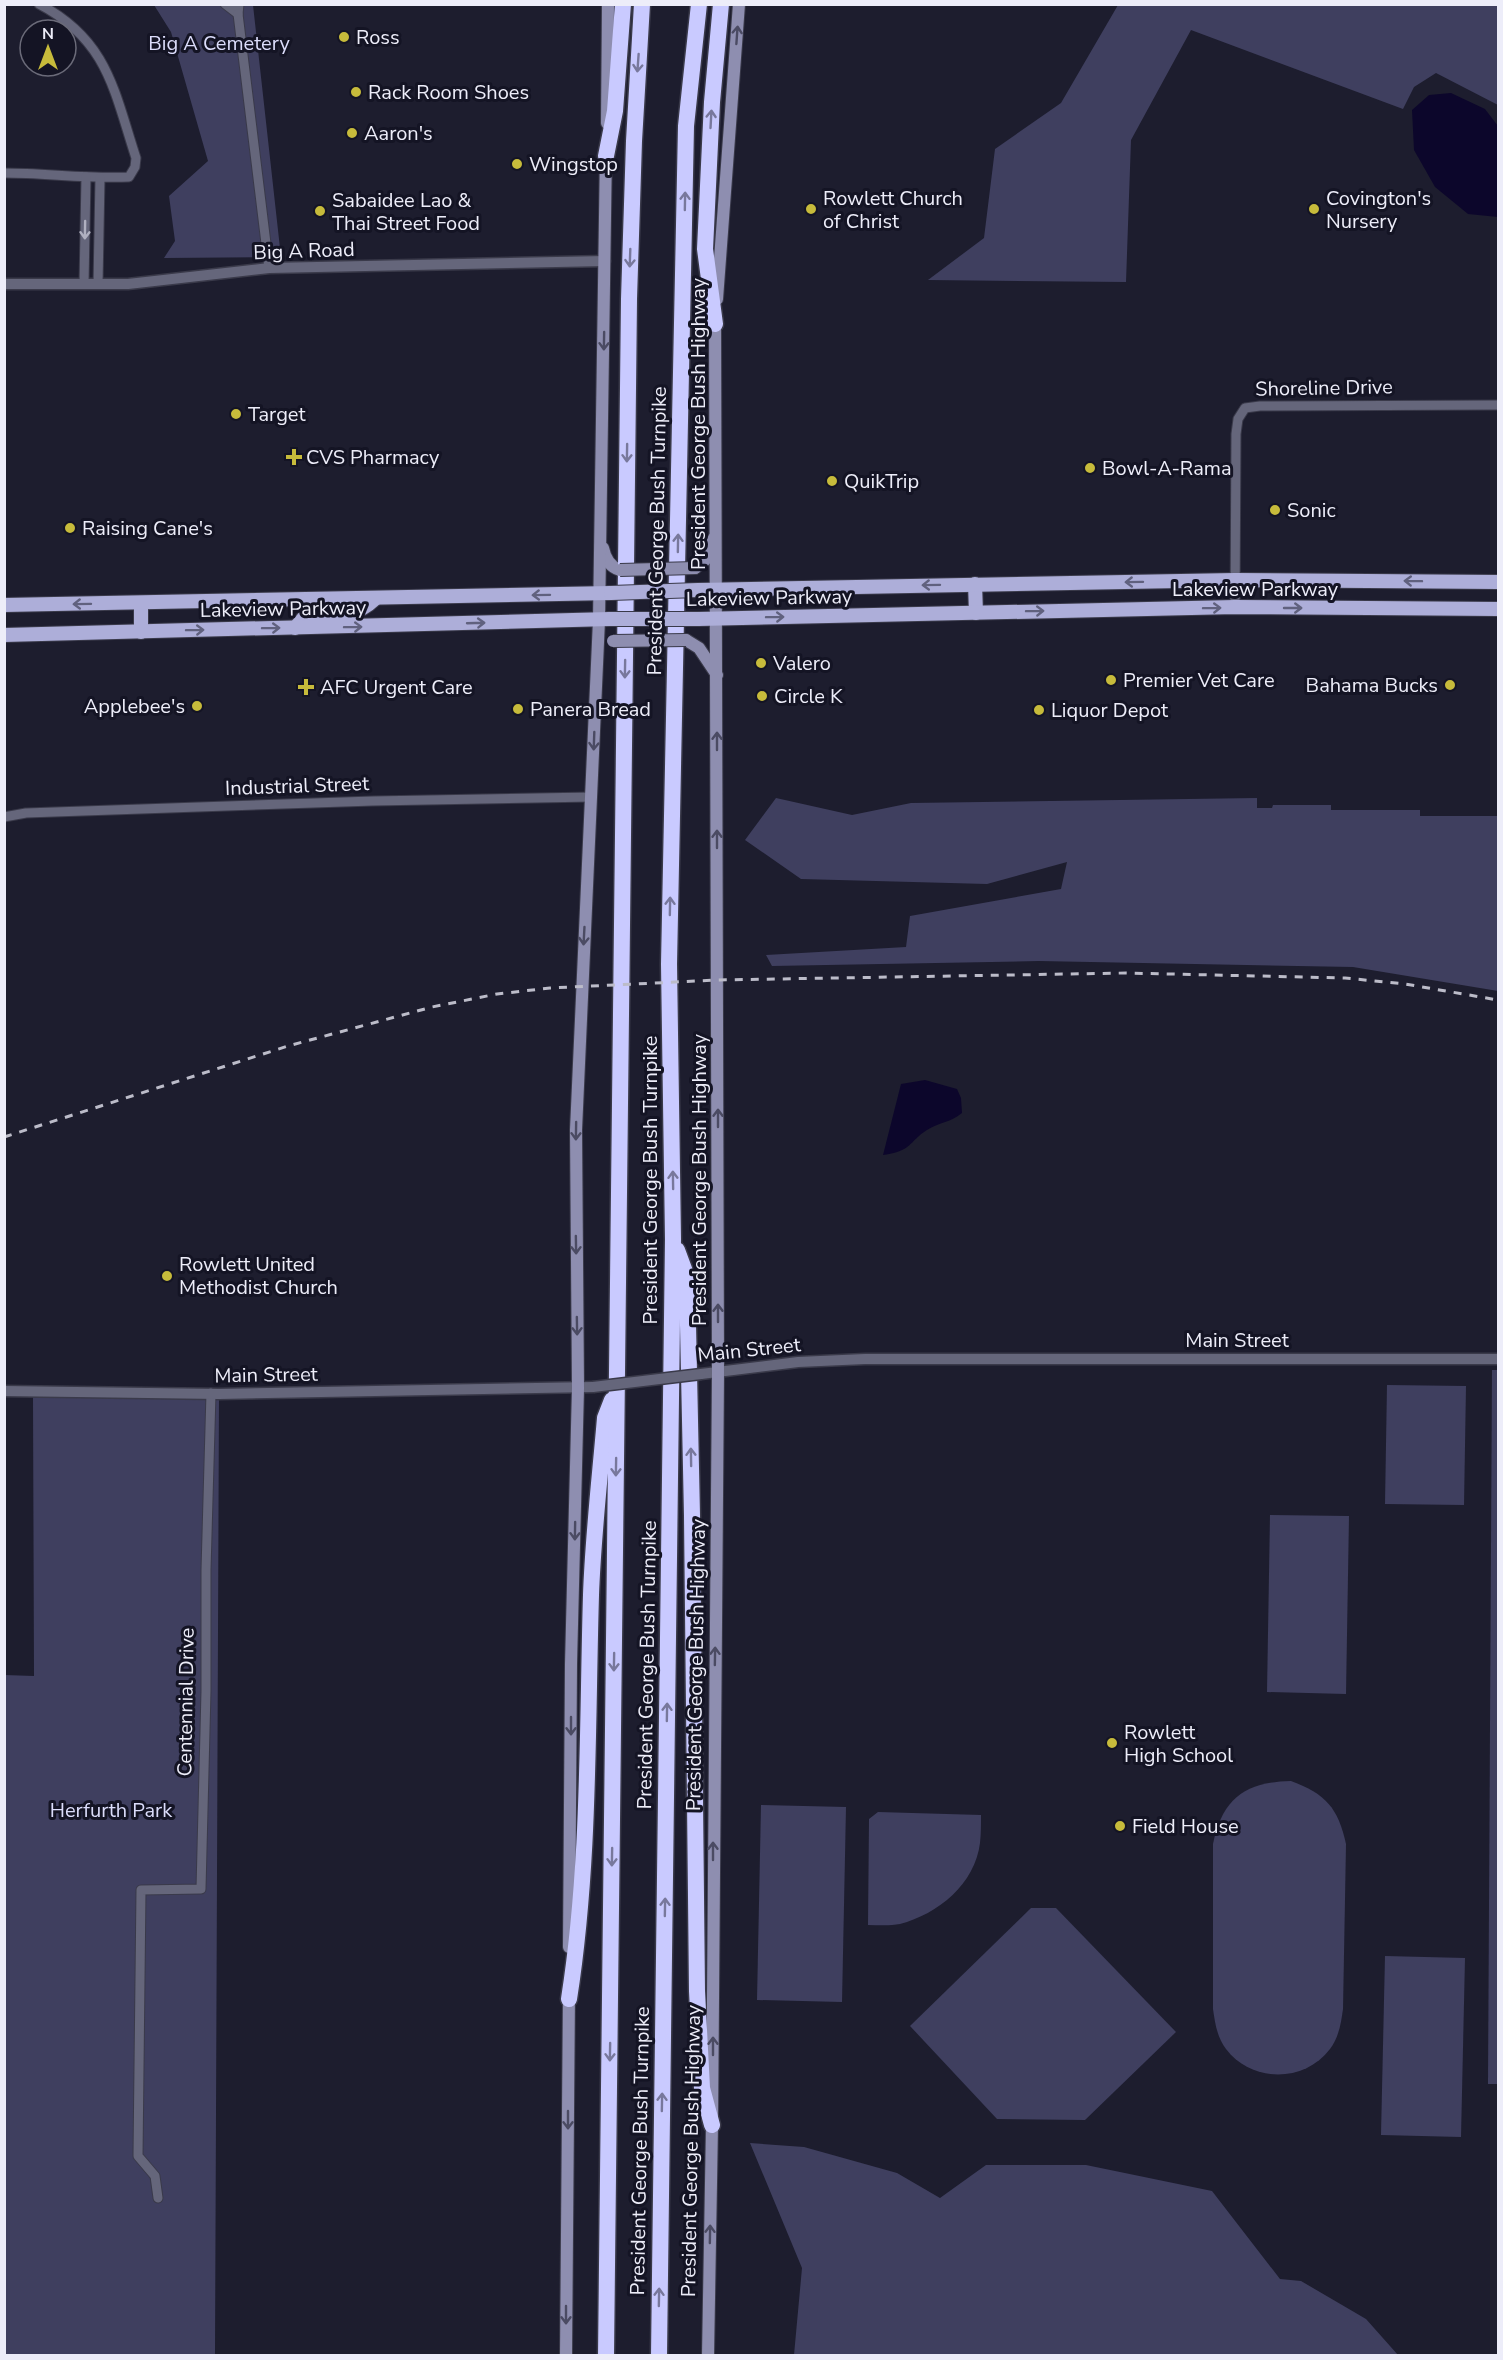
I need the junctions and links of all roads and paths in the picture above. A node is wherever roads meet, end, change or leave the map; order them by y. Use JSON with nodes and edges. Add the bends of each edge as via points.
{"nodes":[{"id":1,"x":39,"y":4,"type":"edge"},
{"id":2,"x":225,"y":4,"type":"edge"},
{"id":3,"x":608,"y":4,"type":"edge"},
{"id":4,"x":623,"y":4,"type":"edge"},
{"id":5,"x":642,"y":4,"type":"edge"},
{"id":6,"x":699,"y":4,"type":"edge"},
{"id":7,"x":721,"y":4,"type":"edge"},
{"id":8,"x":739,"y":4,"type":"edge"},
{"id":9,"x":239,"y":9,"type":"edge"},
{"id":10,"x":606,"y":156,"type":"junction"},
{"id":11,"x":4,"y":173,"type":"edge"},
{"id":12,"x":86,"y":177,"type":"junction"},
{"id":13,"x":100,"y":178,"type":"junction"},
{"id":14,"x":605,"y":261,"type":"junction"},
{"id":15,"x":269,"y":268,"type":"junction"},
{"id":16,"x":4,"y":284,"type":"edge"},
{"id":17,"x":84,"y":284,"type":"junction"},
{"id":18,"x":98,"y":284,"type":"junction"},
{"id":19,"x":715,"y":324,"type":"junction"},
{"id":20,"x":1498,"y":405,"type":"edge"},
{"id":21,"x":600,"y":526,"type":"junction"},
{"id":22,"x":716,"y":531,"type":"junction"},
{"id":23,"x":1235,"y":580,"type":"junction"},
{"id":24,"x":1498,"y":582,"type":"edge"},
{"id":25,"x":975,"y":584,"type":"junction"},
{"id":26,"x":717,"y":590,"type":"junction"},
{"id":27,"x":605,"y":593,"type":"junction"},
{"id":28,"x":375,"y":599,"type":"junction"},
{"id":29,"x":141,"y":603,"type":"junction"},
{"id":30,"x":4,"y":605,"type":"edge"},
{"id":31,"x":1235,"y":608,"type":"junction"},
{"id":32,"x":1498,"y":609,"type":"edge"},
{"id":33,"x":976,"y":613,"type":"junction"},
{"id":34,"x":717,"y":618,"type":"junction"},
{"id":35,"x":605,"y":619,"type":"junction"},
{"id":36,"x":295,"y":628,"type":"junction"},
{"id":37,"x":141,"y":632,"type":"junction"},
{"id":38,"x":4,"y":635,"type":"edge"},
{"id":39,"x":597,"y":655,"type":"junction"},
{"id":40,"x":717,"y":675,"type":"junction"},
{"id":41,"x":592,"y":797,"type":"junction"},
{"id":42,"x":4,"y":817,"type":"edge"},
{"id":43,"x":674,"y":1239,"type":"junction"},
{"id":44,"x":1498,"y":1359,"type":"edge"},
{"id":45,"x":718,"y":1372,"type":"junction"},
{"id":46,"x":578,"y":1388,"type":"junction"},
{"id":47,"x":617,"y":1388,"type":"junction"},
{"id":48,"x":4,"y":1391,"type":"edge"},
{"id":49,"x":211,"y":1393,"type":"junction"},
{"id":50,"x":569,"y":1999,"type":"junction"},
{"id":51,"x":712,"y":2125,"type":"junction"},
{"id":52,"x":158,"y":2198,"type":"dead end"},
{"id":53,"x":566,"y":2355,"type":"edge"},
{"id":54,"x":606,"y":2355,"type":"edge"},
{"id":55,"x":659,"y":2355,"type":"edge"},
{"id":56,"x":708,"y":2355,"type":"edge"}],
"edges":[{"from":1,"to":13,"type":"street","via":[[79,31],[94,48],[111,84],[136,158],[135,167],[129,177]]},
{"from":2,"to":9,"type":"street"},
{"from":3,"to":10,"type":"main road"},
{"from":4,"to":10,"type":"highway","via":[[615,111]]},
{"from":5,"to":47,"type":"highway","name":"President George Bush Turnpike","one_way":true,"via":[[629,299]]},
{"from":43,"to":6,"type":"highway","name":"President George Bush Turnpike","one_way":true,"via":[[669,964],[686,126]]},
{"from":19,"to":7,"type":"highway","one_way":true,"via":[[705,249]]},
{"from":19,"to":8,"type":"main road","name":"President George Bush Highway","one_way":true},
{"from":9,"to":15,"type":"street"},
{"from":10,"to":14,"type":"main road"},
{"from":11,"to":12,"type":"street"},
{"from":12,"to":13,"type":"street"},
{"from":12,"to":17,"type":"street","one_way":true},
{"from":13,"to":18,"type":"street"},
{"from":14,"to":15,"type":"street","name":"Big A Road"},
{"from":14,"to":21,"type":"main road","one_way":true},
{"from":15,"to":18,"type":"street","name":"Big A Road"},
{"from":16,"to":17,"type":"street","name":"Big A Road"},
{"from":17,"to":18,"type":"street","name":"Big A Road"},
{"from":19,"to":22,"type":"main road","name":"President George Bush Highway"},
{"from":20,"to":23,"type":"street","name":"Shoreline Drive","via":[[1245,408],[1238,419],[1236,434]]},
{"from":21,"to":22,"type":"main road","bridge":true,"via":[[605,558],[620,570],[695,568],[705,560]]},
{"from":21,"to":27,"type":"main road"},
{"from":22,"to":26,"type":"main road","name":"President George Bush Highway"},
{"from":24,"to":23,"type":"main road","name":"Lakeview Parkway","one_way":true},
{"from":23,"to":25,"type":"main road","name":"Lakeview Parkway","one_way":true},
{"from":23,"to":31,"type":"street","name":"Shoreline Drive"},
{"from":25,"to":26,"type":"main road","name":"Lakeview Parkway","one_way":true},
{"from":25,"to":33,"type":"main road"},
{"from":26,"to":27,"type":"main road","name":"Lakeview Parkway","bridge":true},
{"from":26,"to":34,"type":"main road","name":"President George Bush Highway"},
{"from":27,"to":28,"type":"main road","name":"Lakeview Parkway","one_way":true},
{"from":27,"to":35,"type":"main road"},
{"from":28,"to":29,"type":"main road","name":"Lakeview Parkway"},
{"from":28,"to":36,"type":"main road","via":[[353,614],[307,614]]},
{"from":29,"to":30,"type":"main road","name":"Lakeview Parkway","one_way":true},
{"from":29,"to":37,"type":"main road"},
{"from":31,"to":32,"type":"main road","name":"Lakeview Parkway","one_way":true},
{"from":33,"to":31,"type":"main road","name":"Lakeview Parkway","one_way":true},
{"from":34,"to":33,"type":"main road","name":"Lakeview Parkway","one_way":true},
{"from":34,"to":35,"type":"main road","name":"Lakeview Parkway","bridge":true},
{"from":34,"to":40,"type":"main road","name":"President George Bush Highway"},
{"from":36,"to":35,"type":"main road","name":"Lakeview Parkway","one_way":true},
{"from":35,"to":39,"type":"main road"},
{"from":37,"to":36,"type":"main road","name":"Lakeview Parkway","one_way":true},
{"from":37,"to":38,"type":"main road","name":"Lakeview Parkway"},
{"from":39,"to":40,"type":"main road","bridge":true,"via":[[613,641],[686,640],[699,648]]},
{"from":39,"to":41,"type":"main road","one_way":true},
{"from":45,"to":40,"type":"main road","name":"President George Bush Highway","one_way":true},
{"from":41,"to":42,"type":"street","name":"Industrial Street","via":[[160,808]]},
{"from":41,"to":46,"type":"main road","one_way":true,"via":[[576,1130]]},
{"from":51,"to":43,"type":"highway","one_way":true,"via":[[702,2088],[697,1991],[687,1277]]},
{"from":55,"to":43,"type":"highway","name":"President George Bush Turnpike","one_way":true},
{"from":44,"to":45,"type":"street","name":"Main Street","via":[[912,1358],[798,1362]]},
{"from":45,"to":46,"type":"street","name":"Main Street","bridge":true},
{"from":51,"to":45,"type":"main road","name":"President George Bush Highway","one_way":true},
{"from":46,"to":49,"type":"street","name":"Main Street"},
{"from":46,"to":50,"type":"main road","one_way":true},
{"from":47,"to":50,"type":"highway","via":[[605,1418],[593,1568],[585,1842],[579,1937]]},
{"from":47,"to":54,"type":"highway","name":"President George Bush Turnpike","one_way":true},
{"from":48,"to":49,"type":"street","name":"Main Street"},
{"from":49,"to":52,"type":"street","name":"Centennial Drive","via":[[201,1888],[141,1890],[138,2156],[155,2176]]},
{"from":50,"to":53,"type":"main road","one_way":true},
{"from":56,"to":51,"type":"main road","name":"President George Bush Highway","one_way":true}]}
